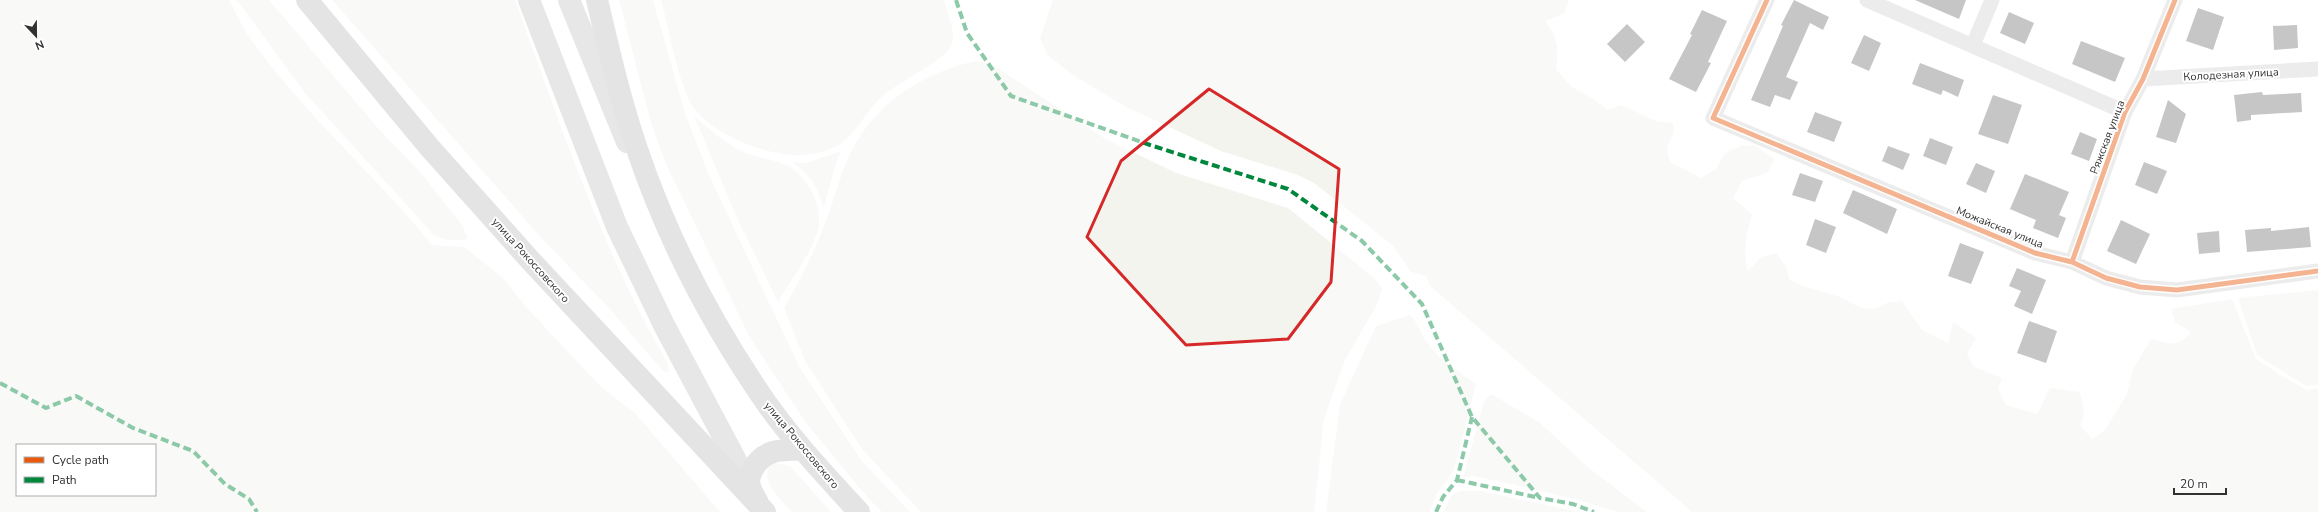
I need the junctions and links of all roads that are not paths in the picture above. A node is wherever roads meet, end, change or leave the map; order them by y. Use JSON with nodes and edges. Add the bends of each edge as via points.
{"nodes":[{"id":1,"x":307,"y":0,"type":"edge"},
{"id":2,"x":529,"y":0,"type":"edge"},
{"id":3,"x":569,"y":0,"type":"edge"},
{"id":4,"x":597,"y":0,"type":"edge"},
{"id":5,"x":1766,"y":0,"type":"edge"},
{"id":6,"x":1867,"y":0,"type":"edge"},
{"id":7,"x":1992,"y":0,"type":"edge"},
{"id":8,"x":2175,"y":0,"type":"edge"},
{"id":9,"x":1973,"y":45,"type":"junction"},
{"id":10,"x":2318,"y":69,"type":"edge"},
{"id":11,"x":2144,"y":79,"type":"junction"},
{"id":12,"x":2125,"y":112,"type":"junction"},
{"id":13,"x":663,"y":217,"type":"junction"},
{"id":14,"x":2072,"y":262,"type":"junction"},
{"id":15,"x":2318,"y":271,"type":"edge"},
{"id":16,"x":803,"y":450,"type":"junction"},
{"id":17,"x":749,"y":485,"type":"junction"},
{"id":18,"x":762,"y":510,"type":"edge"},
{"id":19,"x":858,"y":512,"type":"edge"}],
"edges":[{"from":1,"to":18,"type":"highway","name":"улица Рокоссовского","via":[[457,178]]},
{"from":2,"to":17,"type":"main road","via":[[617,227],[664,325]]},
{"from":3,"to":13,"type":"main road","via":[[603,87]]},
{"from":4,"to":13,"type":"highway","name":"улица Рокоссовского","via":[[615,77],[637,149]]},
{"from":5,"to":14,"type":"street","name":"Можайская улица","via":[[1713,118],[2035,253]]},
{"from":6,"to":9,"type":"street"},
{"from":7,"to":9,"type":"street"},
{"from":8,"to":11,"type":"street","name":"Ряжская улица"},
{"from":9,"to":12,"type":"street"},
{"from":10,"to":11,"type":"street","name":"Колодезная улица"},
{"from":11,"to":12,"type":"street","name":"Ряжская улица"},
{"from":12,"to":14,"type":"street","name":"Ряжская улица"},
{"from":13,"to":16,"type":"highway","name":"улица Рокоссовского","via":[[709,309],[738,358],[767,404]]},
{"from":14,"to":15,"type":"street","name":"Можайская улица","via":[[2106,278],[2140,287],[2178,290]]},
{"from":16,"to":17,"type":"highway","via":[[773,451],[761,458],[750,475]]},
{"from":16,"to":19,"type":"highway","name":"улица Рокоссовского"},
{"from":17,"to":18,"type":"highway"}]}
